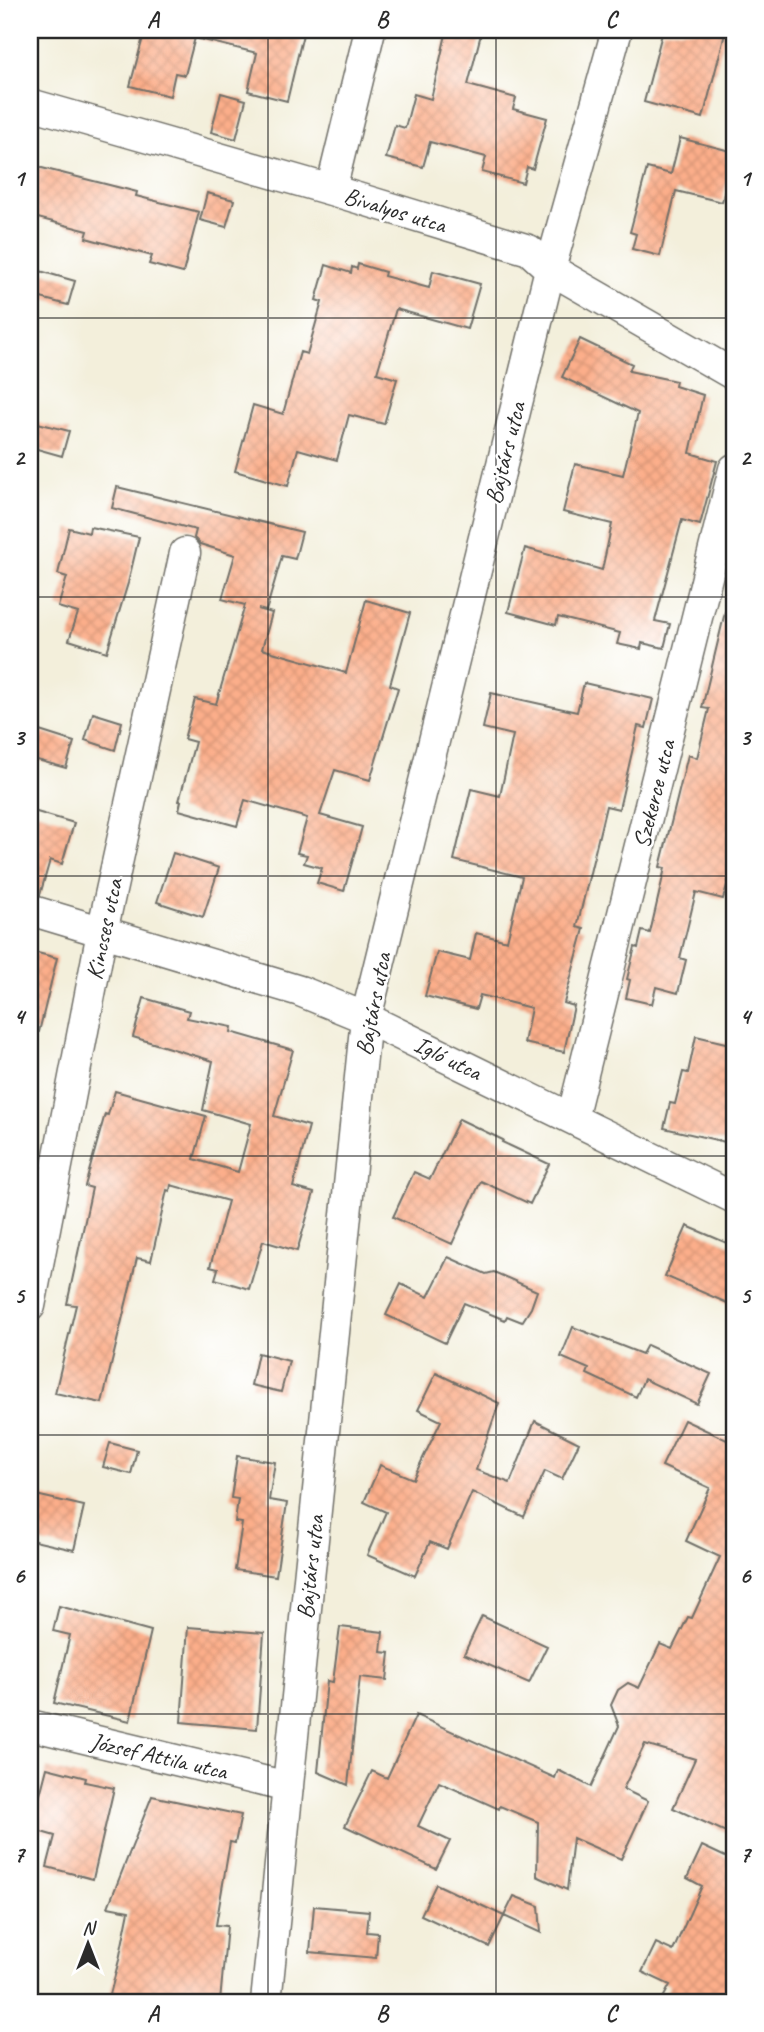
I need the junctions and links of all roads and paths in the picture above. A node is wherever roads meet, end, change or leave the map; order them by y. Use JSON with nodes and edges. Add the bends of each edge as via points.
{"nodes":[{"id":1,"x":370,"y":30,"type":"edge"},
{"id":2,"x":617,"y":30,"type":"edge"},
{"id":3,"x":30,"y":104,"type":"edge"},
{"id":4,"x":331,"y":190,"type":"junction"},
{"id":5,"x":550,"y":269,"type":"junction"},
{"id":6,"x":734,"y":374,"type":"edge"},
{"id":7,"x":734,"y":469,"type":"edge"},
{"id":8,"x":185,"y":553,"type":"dead end"},
{"id":9,"x":30,"y":910,"type":"edge"},
{"id":10,"x":102,"y":932,"type":"junction"},
{"id":11,"x":366,"y":1018,"type":"junction"},
{"id":12,"x":572,"y":1118,"type":"junction"},
{"id":13,"x":734,"y":1198,"type":"edge"},
{"id":14,"x":30,"y":1306,"type":"edge"},
{"id":15,"x":30,"y":1725,"type":"edge"},
{"id":16,"x":288,"y":1787,"type":"junction"},
{"id":17,"x":265,"y":2002,"type":"edge"}],
"edges":[{"from":1,"to":4,"type":"street"},
{"from":2,"to":5,"type":"street","name":"Bajtárs utca"},
{"from":3,"to":4,"type":"street","name":"Bivalyos utca"},
{"from":4,"to":5,"type":"street","name":"Bivalyos utca","via":[[529,250]]},
{"from":5,"to":6,"type":"street","name":"Bivalyos utca"},
{"from":5,"to":11,"type":"street","name":"Bajtárs utca"},
{"from":7,"to":12,"type":"street","name":"Szekerce utca"},
{"from":8,"to":10,"type":"street","name":"Kincses utca"},
{"from":9,"to":10,"type":"street","name":"Igló utca"},
{"from":10,"to":11,"type":"street","name":"Igló utca","via":[[300,990]]},
{"from":10,"to":14,"type":"street","name":"Kincses utca"},
{"from":11,"to":12,"type":"street","name":"Igló utca"},
{"from":11,"to":16,"type":"street","name":"Bajtárs utca"},
{"from":12,"to":13,"type":"street","name":"Igló utca"},
{"from":15,"to":16,"type":"street","name":"József Attila utca"},
{"from":16,"to":17,"type":"street","name":"Bajtárs utca"}]}
